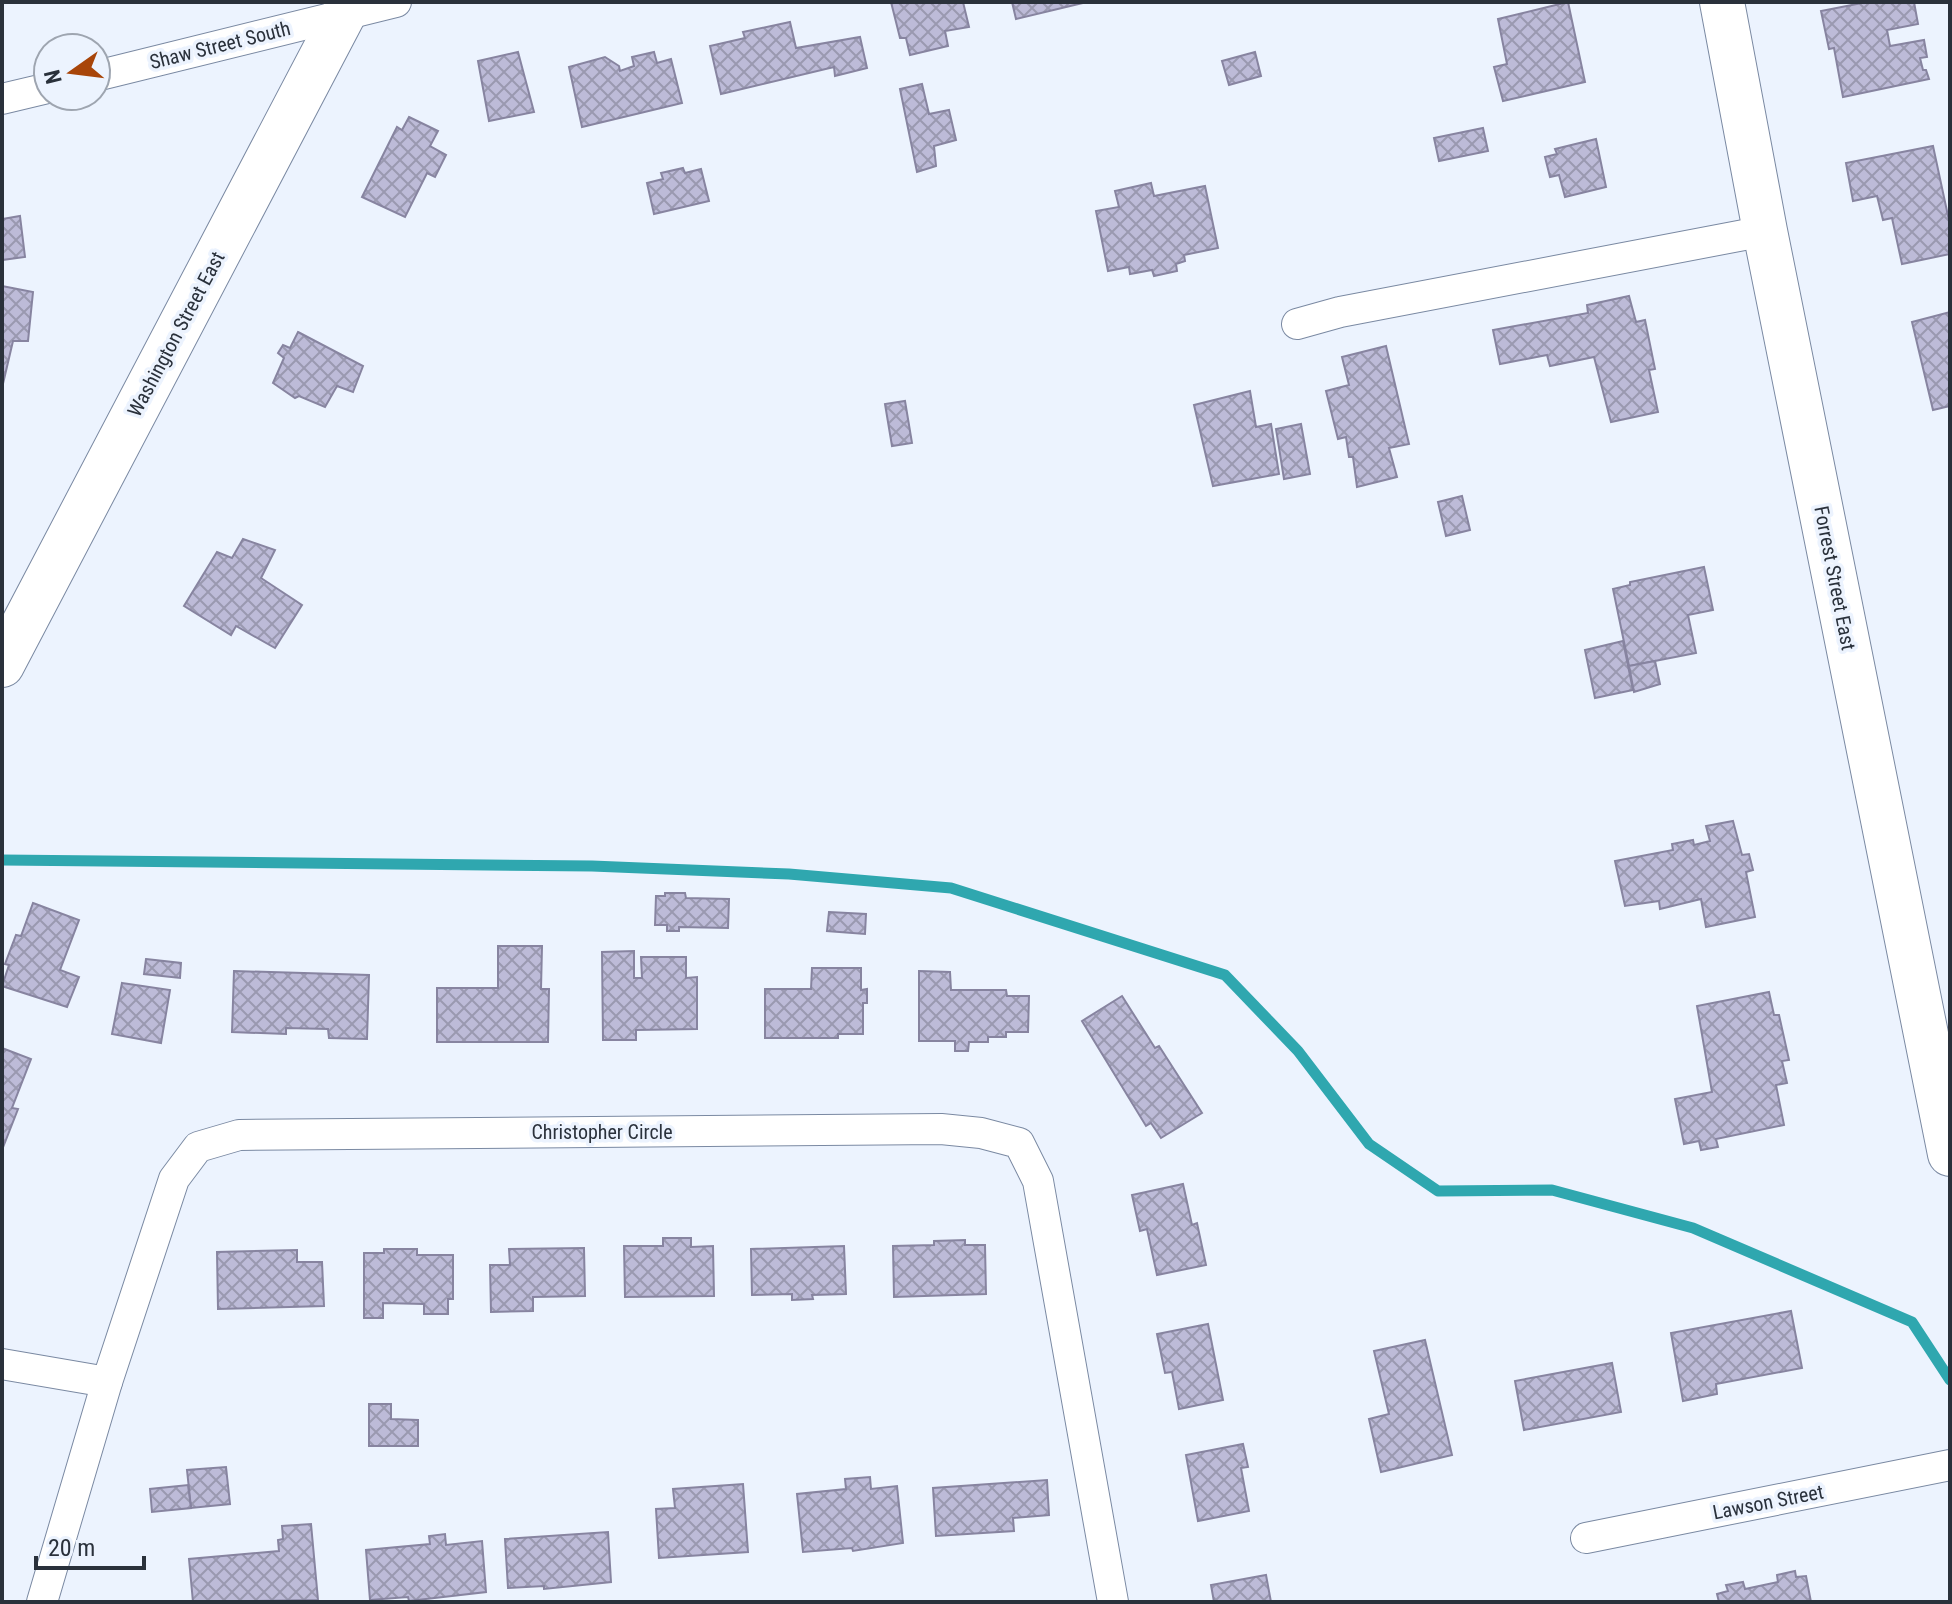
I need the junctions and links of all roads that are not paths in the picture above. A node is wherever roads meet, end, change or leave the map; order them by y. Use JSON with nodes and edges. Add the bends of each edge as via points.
{"nodes":[{"id":1,"x":396,"y":2,"type":"edge"},
{"id":2,"x":1722,"y":2,"type":"edge"},
{"id":3,"x":347,"y":8,"type":"edge"},
{"id":4,"x":112,"y":72,"type":"edge"},
{"id":5,"x":32,"y":92,"type":"edge"},
{"id":6,"x":2,"y":99,"type":"edge"},
{"id":7,"x":1765,"y":231,"type":"junction"},
{"id":8,"x":1297,"y":324,"type":"dead end"},
{"id":9,"x":2,"y":665,"type":"edge"},
{"id":10,"x":1950,"y":1154,"type":"edge"},
{"id":11,"x":2,"y":1364,"type":"edge"},
{"id":12,"x":107,"y":1382,"type":"junction"},
{"id":13,"x":1950,"y":1465,"type":"edge"},
{"id":14,"x":1586,"y":1538,"type":"dead end"},
{"id":15,"x":42,"y":1602,"type":"edge"},
{"id":16,"x":1113,"y":1602,"type":"edge"}],
"edges":[{"from":1,"to":3,"type":"street","name":"Shaw Street South"},
{"from":2,"to":7,"type":"main road","name":"Forrest Street East"},
{"from":3,"to":4,"type":"street","name":"Shaw Street South"},
{"from":3,"to":9,"type":"main road","name":"Washington Street East"},
{"from":5,"to":6,"type":"street"},
{"from":7,"to":8,"type":"street"},
{"from":7,"to":10,"type":"main road","name":"Forrest Street East"},
{"from":11,"to":12,"type":"street"},
{"from":12,"to":15,"type":"street","name":"Christopher Circle"},
{"from":12,"to":16,"type":"street","name":"Christopher Circle","via":[[174,1179],[198,1147],[239,1135],[941,1129],[981,1133],[1019,1143],[1038,1181]]},
{"from":13,"to":14,"type":"street","name":"Lawson Street"}]}
